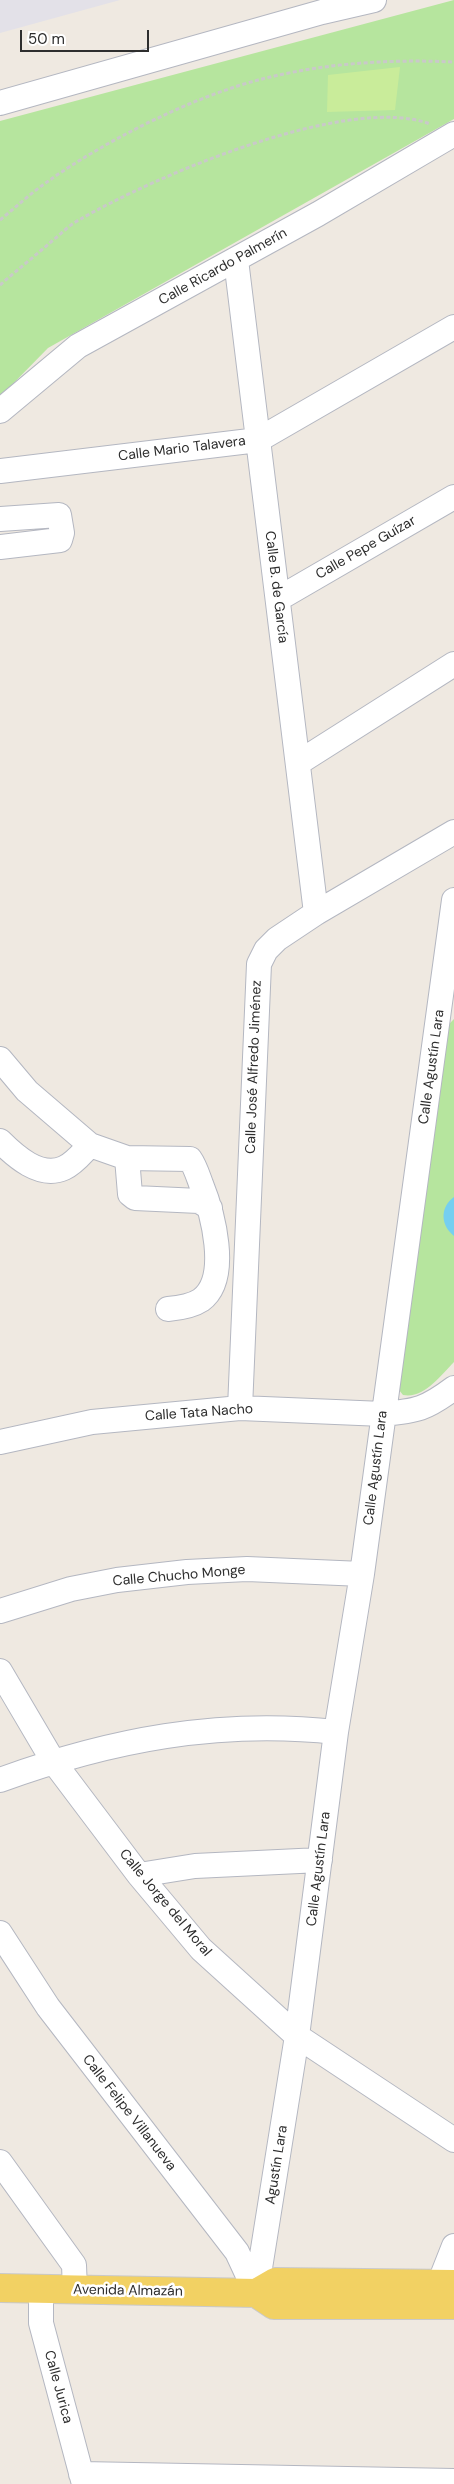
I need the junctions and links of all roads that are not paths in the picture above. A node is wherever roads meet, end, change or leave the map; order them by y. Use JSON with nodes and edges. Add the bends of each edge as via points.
{"nodes":[{"id":1,"x":374,"y":0,"type":"edge"},
{"id":2,"x":0,"y":103,"type":"edge"},
{"id":3,"x":446,"y":131,"type":"edge"},
{"id":4,"x":236,"y":260,"type":"junction"},
{"id":5,"x":454,"y":327,"type":"edge"},
{"id":6,"x":0,"y":411,"type":"edge"},
{"id":7,"x":258,"y":440,"type":"junction"},
{"id":8,"x":0,"y":471,"type":"edge"},
{"id":9,"x":454,"y":497,"type":"edge"},
{"id":10,"x":0,"y":519,"type":"edge"},
{"id":11,"x":0,"y":547,"type":"edge"},
{"id":12,"x":278,"y":599,"type":"junction"},
{"id":13,"x":454,"y":664,"type":"edge"},
{"id":14,"x":298,"y":762,"type":"junction"},
{"id":15,"x":454,"y":832,"type":"edge"},
{"id":16,"x":454,"y":900,"type":"edge"},
{"id":17,"x":316,"y":913,"type":"junction"},
{"id":18,"x":448,"y":993,"type":"edge"},
{"id":19,"x":0,"y":1059,"type":"edge"},
{"id":20,"x":0,"y":1141,"type":"edge"},
{"id":21,"x":90,"y":1145,"type":"junction"},
{"id":22,"x":126,"y":1158,"type":"junction"},
{"id":23,"x":210,"y":1208,"type":"junction"},
{"id":24,"x":168,"y":1309,"type":"dead end"},
{"id":25,"x":454,"y":1388,"type":"edge"},
{"id":26,"x":240,"y":1408,"type":"junction"},
{"id":27,"x":382,"y":1414,"type":"junction"},
{"id":28,"x":0,"y":1442,"type":"edge"},
{"id":29,"x":362,"y":1574,"type":"junction"},
{"id":30,"x":0,"y":1611,"type":"edge"},
{"id":31,"x":0,"y":1671,"type":"edge"},
{"id":32,"x":336,"y":1732,"type":"junction"},
{"id":33,"x":53,"y":1761,"type":"junction"},
{"id":34,"x":0,"y":1780,"type":"edge"},
{"id":35,"x":320,"y":1860,"type":"junction"},
{"id":36,"x":139,"y":1875,"type":"junction"},
{"id":37,"x":0,"y":1933,"type":"edge"},
{"id":38,"x":297,"y":2036,"type":"junction"},
{"id":39,"x":454,"y":2140,"type":"edge"},
{"id":40,"x":0,"y":2162,"type":"edge"},
{"id":41,"x":454,"y":2246,"type":"edge"},
{"id":42,"x":0,"y":2288,"type":"edge"},
{"id":43,"x":41,"y":2289,"type":"junction"},
{"id":44,"x":75,"y":2290,"type":"junction"},
{"id":45,"x":449,"y":2291,"type":"edge"},
{"id":46,"x":256,"y":2293,"type":"junction"},
{"id":47,"x":82,"y":2479,"type":"edge"},
{"id":48,"x":454,"y":2481,"type":"edge"}],
"edges":[{"from":1,"to":2,"type":"street"},
{"from":3,"to":4,"type":"street","name":"Calle Ricardo Palmerín"},
{"from":4,"to":6,"type":"street","name":"Calle Ricardo Palmerín","via":[[78,346]]},
{"from":4,"to":7,"type":"street","name":"Calle B. de García"},
{"from":5,"to":7,"type":"street","name":"Calle Mario Talavera"},
{"from":7,"to":8,"type":"street","name":"Calle Mario Talavera"},
{"from":7,"to":12,"type":"street","name":"Calle B. de García"},
{"from":9,"to":12,"type":"street","name":"Calle Pepe Guízar"},
{"from":10,"to":11,"type":"street","via":[[59,515],[62,533],[60,540]]},
{"from":12,"to":14,"type":"street","name":"Calle B. de García"},
{"from":13,"to":14,"type":"street"},
{"from":14,"to":17,"type":"street","name":"Calle B. de García"},
{"from":15,"to":17,"type":"street","name":"Calle José Alfredo Jiménez"},
{"from":16,"to":18,"type":"street","name":"Calle Agustín Lara"},
{"from":17,"to":26,"type":"street","name":"Calle José Alfredo Jiménez","via":[[277,940],[259,964]]},
{"from":18,"to":27,"type":"street","name":"Calle Agustín Lara"},
{"from":19,"to":21,"type":"street","via":[[27,1091]]},
{"from":20,"to":21,"type":"street","via":[[18,1159],[48,1170],[62,1169],[74,1162]]},
{"from":21,"to":22,"type":"street"},
{"from":22,"to":23,"type":"street","via":[[190,1159]]},
{"from":22,"to":23,"type":"street","via":[[130,1194],[135,1198],[199,1201]]},
{"from":23,"to":24,"type":"street","via":[[216,1238],[216,1268],[212,1282],[202,1299]]},
{"from":25,"to":27,"type":"street","name":"Calle Tata Nacho","via":[[425,1408]]},
{"from":26,"to":27,"type":"street","name":"Calle Tata Nacho"},
{"from":26,"to":28,"type":"street","name":"Calle Tata Nacho","via":[[92,1422]]},
{"from":27,"to":29,"type":"street","name":"Calle Agustín Lara"},
{"from":29,"to":30,"type":"street","name":"Calle Chucho Monge","via":[[247,1569],[178,1573],[71,1588]]},
{"from":29,"to":32,"type":"street","name":"Calle Agustín Lara"},
{"from":31,"to":33,"type":"street","name":"Calle Jorge del Moral"},
{"from":32,"to":33,"type":"street","via":[[277,1726],[160,1735]]},
{"from":32,"to":35,"type":"street","name":"Calle Agustín Lara"},
{"from":33,"to":34,"type":"street"},
{"from":33,"to":36,"type":"street","name":"Calle Jorge del Moral"},
{"from":35,"to":36,"type":"street","via":[[195,1866]]},
{"from":35,"to":38,"type":"street","name":"Calle Agustín Lara"},
{"from":36,"to":38,"type":"street","name":"Calle Jorge del Moral","via":[[201,1949]]},
{"from":37,"to":46,"type":"street","name":"Calle Felipe Villanueva","via":[[48,2007],[238,2252]]},
{"from":38,"to":39,"type":"street","name":"Calle Jorge del Moral"},
{"from":38,"to":46,"type":"street","name":"Agustín Lara"},
{"from":40,"to":44,"type":"street","via":[[74,2265]]},
{"from":41,"to":45,"type":"street"},
{"from":42,"to":43,"type":"main road","name":"Avenida Almazán"},
{"from":43,"to":44,"type":"main road","name":"Avenida Almazán"},
{"from":43,"to":47,"type":"street","name":"Calle Jurica","via":[[41,2323]]},
{"from":44,"to":46,"type":"main road","name":"Avenida Almazán"},
{"from":45,"to":46,"type":"main road","name":"Avenida Almazán","via":[[275,2282]]},
{"from":47,"to":48,"type":"street"}]}
